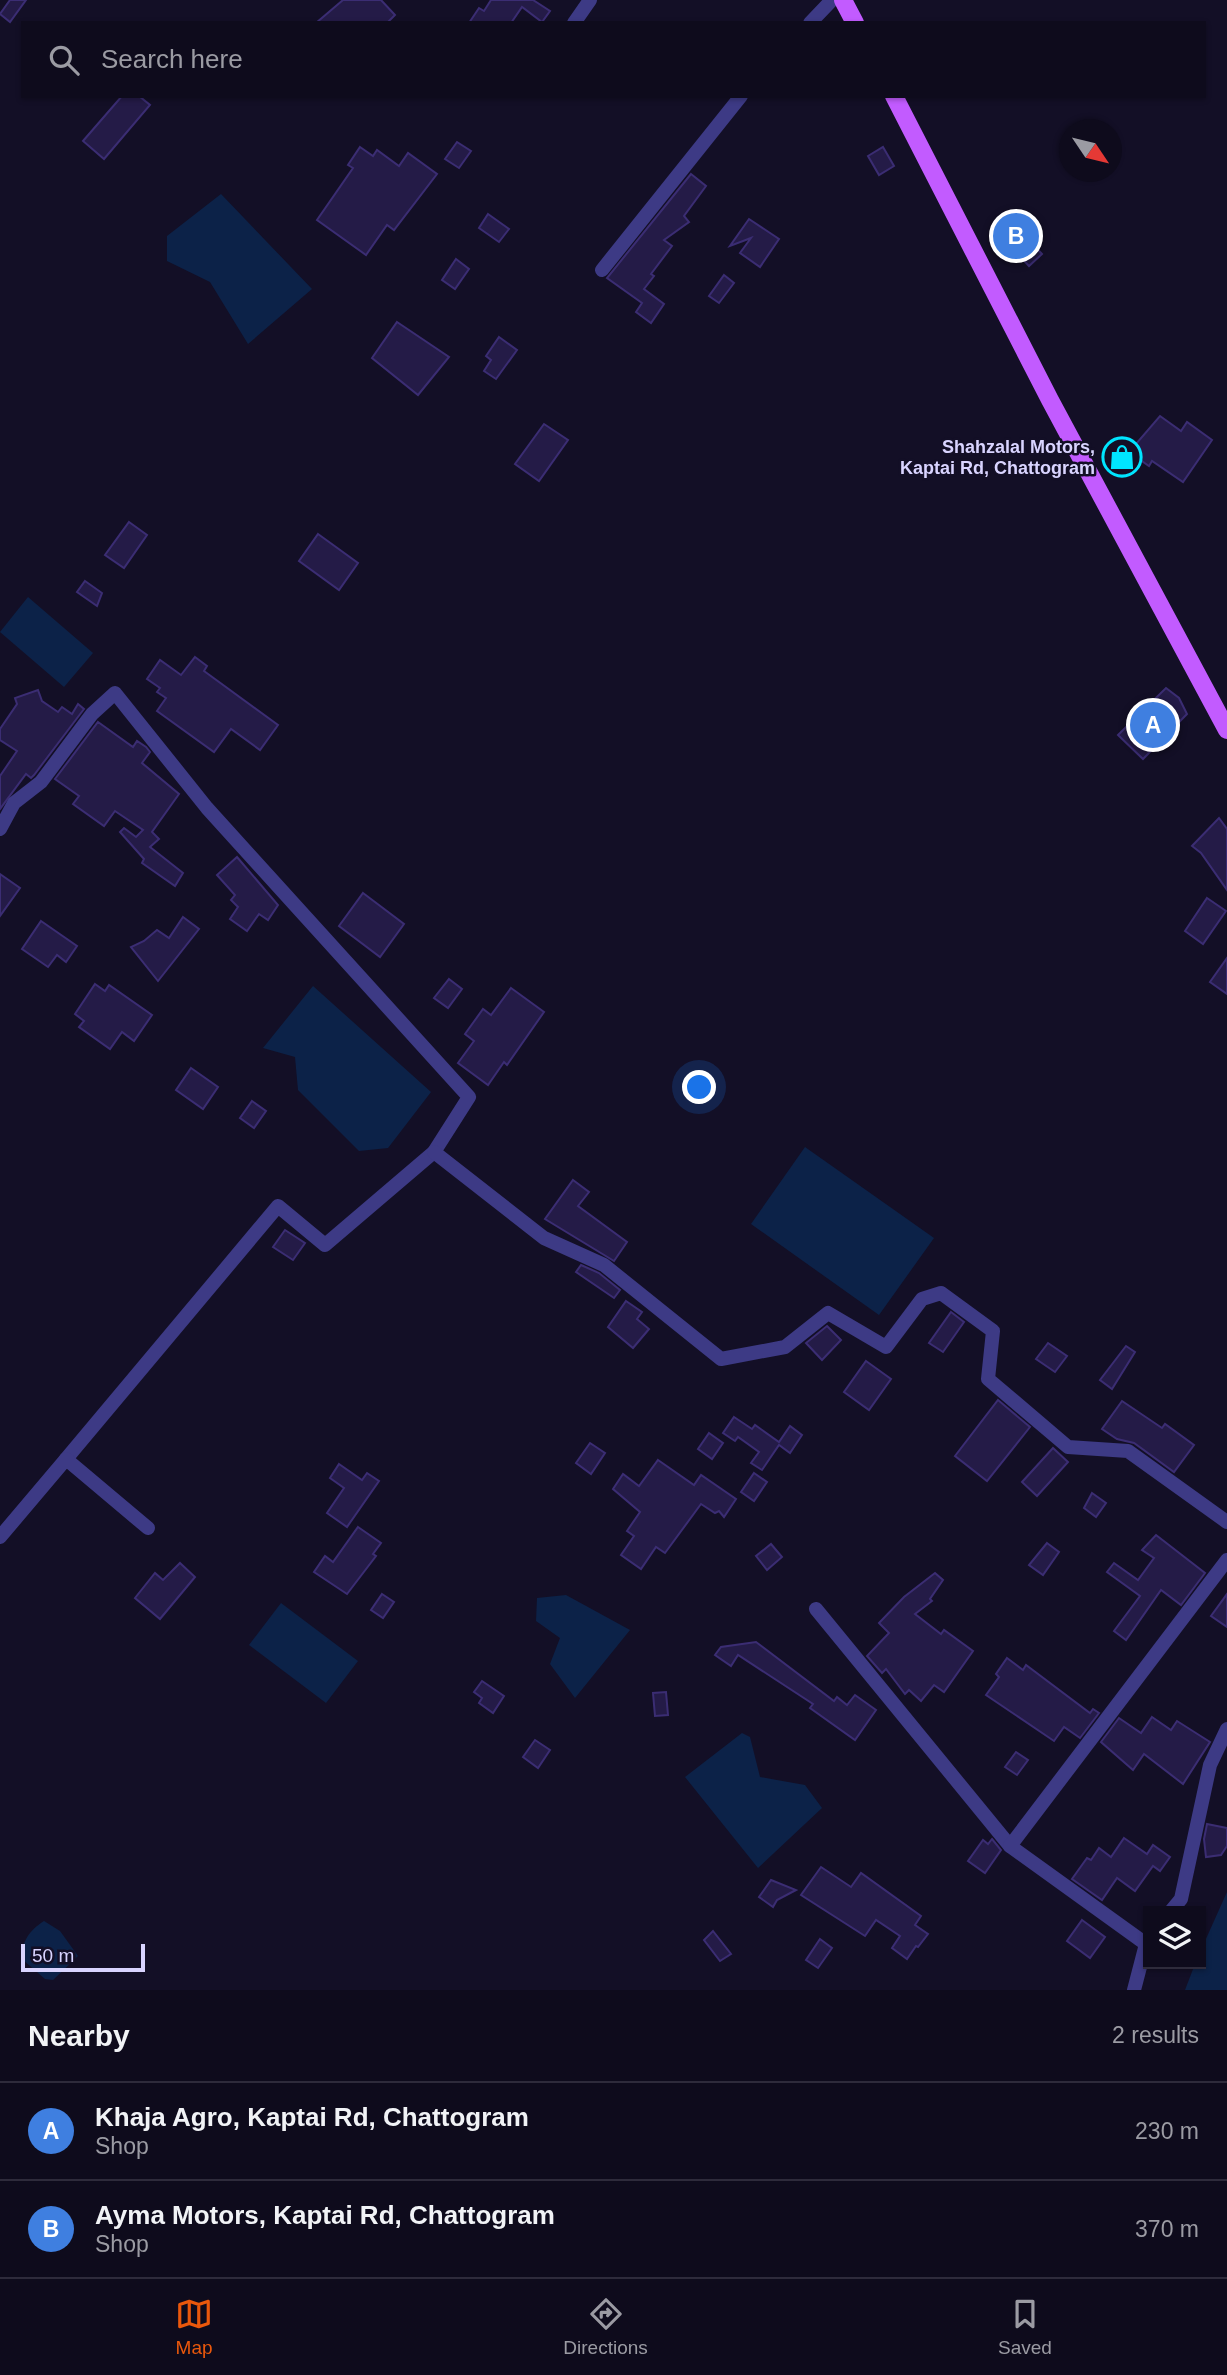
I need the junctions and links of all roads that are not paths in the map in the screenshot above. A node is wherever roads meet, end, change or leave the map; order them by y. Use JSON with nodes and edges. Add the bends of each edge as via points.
{"nodes":[{"id":1,"x":590,"y":0,"type":"edge"},
{"id":2,"x":832,"y":0,"type":"edge"},
{"id":3,"x":843,"y":0,"type":"edge"},
{"id":4,"x":575,"y":21,"type":"edge"},
{"id":5,"x":812,"y":21,"type":"edge"},
{"id":6,"x":854,"y":21,"type":"edge"},
{"id":7,"x":739,"y":98,"type":"edge"},
{"id":8,"x":895,"y":98,"type":"edge"},
{"id":9,"x":603,"y":270,"type":"dead end"},
{"id":10,"x":1227,"y":730,"type":"edge"},
{"id":11,"x":0,"y":829,"type":"edge"},
{"id":12,"x":434,"y":1152,"type":"junction"},
{"id":13,"x":66,"y":1459,"type":"junction"},
{"id":14,"x":1227,"y":1522,"type":"edge"},
{"id":15,"x":148,"y":1528,"type":"dead end"},
{"id":16,"x":0,"y":1537,"type":"edge"},
{"id":17,"x":1227,"y":1560,"type":"edge"},
{"id":18,"x":816,"y":1609,"type":"dead end"},
{"id":19,"x":1227,"y":1729,"type":"edge"},
{"id":20,"x":1010,"y":1846,"type":"junction"},
{"id":21,"x":1175,"y":1906,"type":"edge"},
{"id":22,"x":1143,"y":1939,"type":"edge"},
{"id":23,"x":1143,"y":1957,"type":"edge"},
{"id":24,"x":1134,"y":1990,"type":"edge"}],
"edges":[{"from":1,"to":4,"type":"street"},
{"from":2,"to":5,"type":"street"},
{"from":3,"to":6,"type":"main road"},
{"from":7,"to":9,"type":"street"},
{"from":8,"to":10,"type":"main road"},
{"from":11,"to":12,"type":"street","via":[[14,803],[41,782],[92,714],[115,693],[207,808],[469,1097]]},
{"from":12,"to":13,"type":"street","via":[[326,1245],[278,1206]]},
{"from":12,"to":14,"type":"street","via":[[544,1238],[604,1265],[721,1359],[785,1347],[828,1313],[886,1347],[922,1299],[941,1293],[993,1331],[988,1379],[1068,1447],[1128,1451]]},
{"from":13,"to":15,"type":"street"},
{"from":13,"to":16,"type":"street"},
{"from":17,"to":20,"type":"street"},
{"from":18,"to":20,"type":"street"},
{"from":19,"to":21,"type":"street","via":[[1210,1765],[1181,1899]]},
{"from":20,"to":22,"type":"street"},
{"from":23,"to":24,"type":"street"}]}
